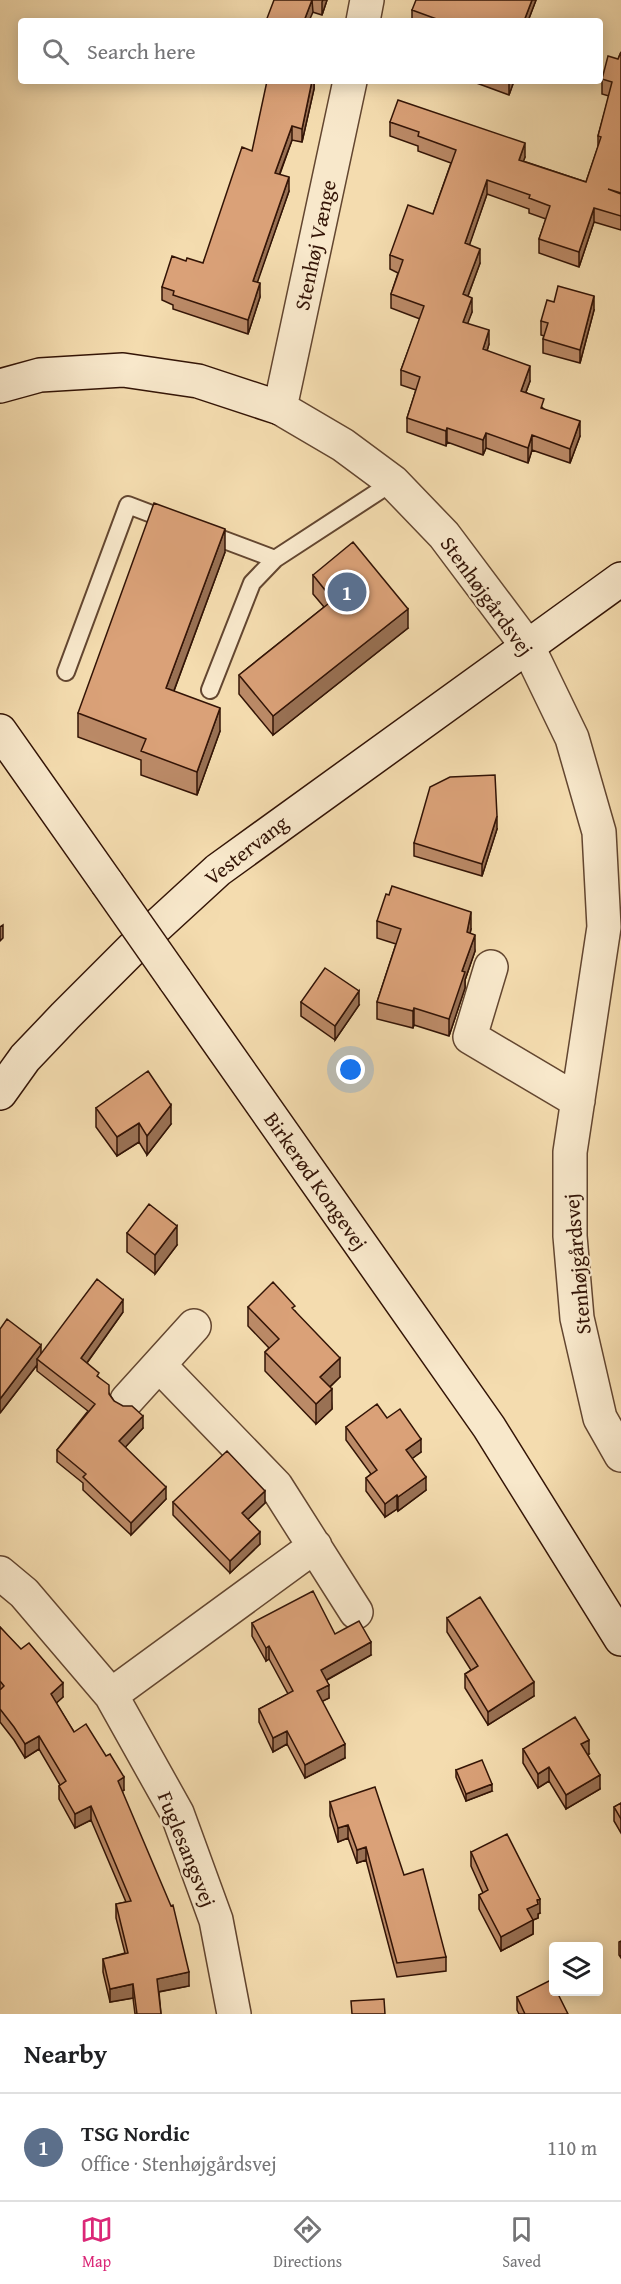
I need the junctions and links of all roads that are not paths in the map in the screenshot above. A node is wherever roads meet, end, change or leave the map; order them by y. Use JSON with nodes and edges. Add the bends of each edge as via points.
{"nodes":[{"id":1,"x":367,"y":0,"type":"edge"},
{"id":2,"x":364,"y":18,"type":"edge"},
{"id":3,"x":349,"y":84,"type":"edge"},
{"id":4,"x":0,"y":386,"type":"edge"},
{"id":5,"x":280,"y":408,"type":"junction"},
{"id":6,"x":393,"y":482,"type":"junction"},
{"id":7,"x":275,"y":559,"type":"junction"},
{"id":8,"x":621,"y":579,"type":"edge"},
{"id":9,"x":528,"y":647,"type":"junction"},
{"id":10,"x":66,"y":672,"type":"dead end"},
{"id":11,"x":210,"y":690,"type":"dead end"},
{"id":12,"x":0,"y":731,"type":"edge"},
{"id":13,"x":491,"y":968,"type":"dead end"},
{"id":14,"x":0,"y":1093,"type":"edge"},
{"id":15,"x":578,"y":1101,"type":"junction"},
{"id":16,"x":194,"y":1326,"type":"dead end"},
{"id":17,"x":159,"y":1365,"type":"junction"},
{"id":18,"x":127,"y":1400,"type":"dead end"},
{"id":19,"x":621,"y":1455,"type":"edge"},
{"id":20,"x":315,"y":1546,"type":"junction"},
{"id":21,"x":0,"y":1573,"type":"edge"},
{"id":22,"x":356,"y":1612,"type":"dead end"},
{"id":23,"x":621,"y":1639,"type":"edge"},
{"id":24,"x":111,"y":1695,"type":"junction"},
{"id":25,"x":234,"y":2014,"type":"edge"}],
"edges":[{"from":1,"to":2,"type":"street"},
{"from":3,"to":5,"type":"street","name":"Stenhøj Vænge"},
{"from":4,"to":5,"type":"street","name":"Stenhøjgårdsvej","via":[[40,375],[123,370],[198,381]]},
{"from":5,"to":6,"type":"street","name":"Stenhøjgårdsvej","via":[[343,445]]},
{"from":6,"to":7,"type":"lane"},
{"from":6,"to":9,"type":"street","name":"Stenhøjgårdsvej","via":[[444,535]]},
{"from":7,"to":10,"type":"lane","via":[[128,505]]},
{"from":7,"to":11,"type":"lane","via":[[252,583]]},
{"from":8,"to":9,"type":"street","name":"Vestervang"},
{"from":9,"to":14,"type":"street","name":"Vestervang","via":[[218,870],[65,1016],[25,1058]]},
{"from":9,"to":15,"type":"street","name":"Stenhøjgårdsvej","via":[[572,738],[599,832],[604,927]]},
{"from":12,"to":23,"type":"street","name":"Birkerød Kongevej","bridge":true,"via":[[489,1427]]},
{"from":13,"to":15,"type":"street","via":[[470,1037]]},
{"from":15,"to":19,"type":"street","name":"Stenhøjgårdsvej","via":[[570,1152],[570,1224],[577,1318],[600,1418]]},
{"from":16,"to":17,"type":"street"},
{"from":17,"to":18,"type":"street"},
{"from":17,"to":20,"type":"street","via":[[276,1486]]},
{"from":20,"to":22,"type":"street"},
{"from":20,"to":24,"type":"street"},
{"from":21,"to":24,"type":"street","name":"Fuglesangsvej","via":[[24,1593]]},
{"from":24,"to":25,"type":"street","name":"Fuglesangsvej","via":[[177,1813],[216,1920]]}]}
